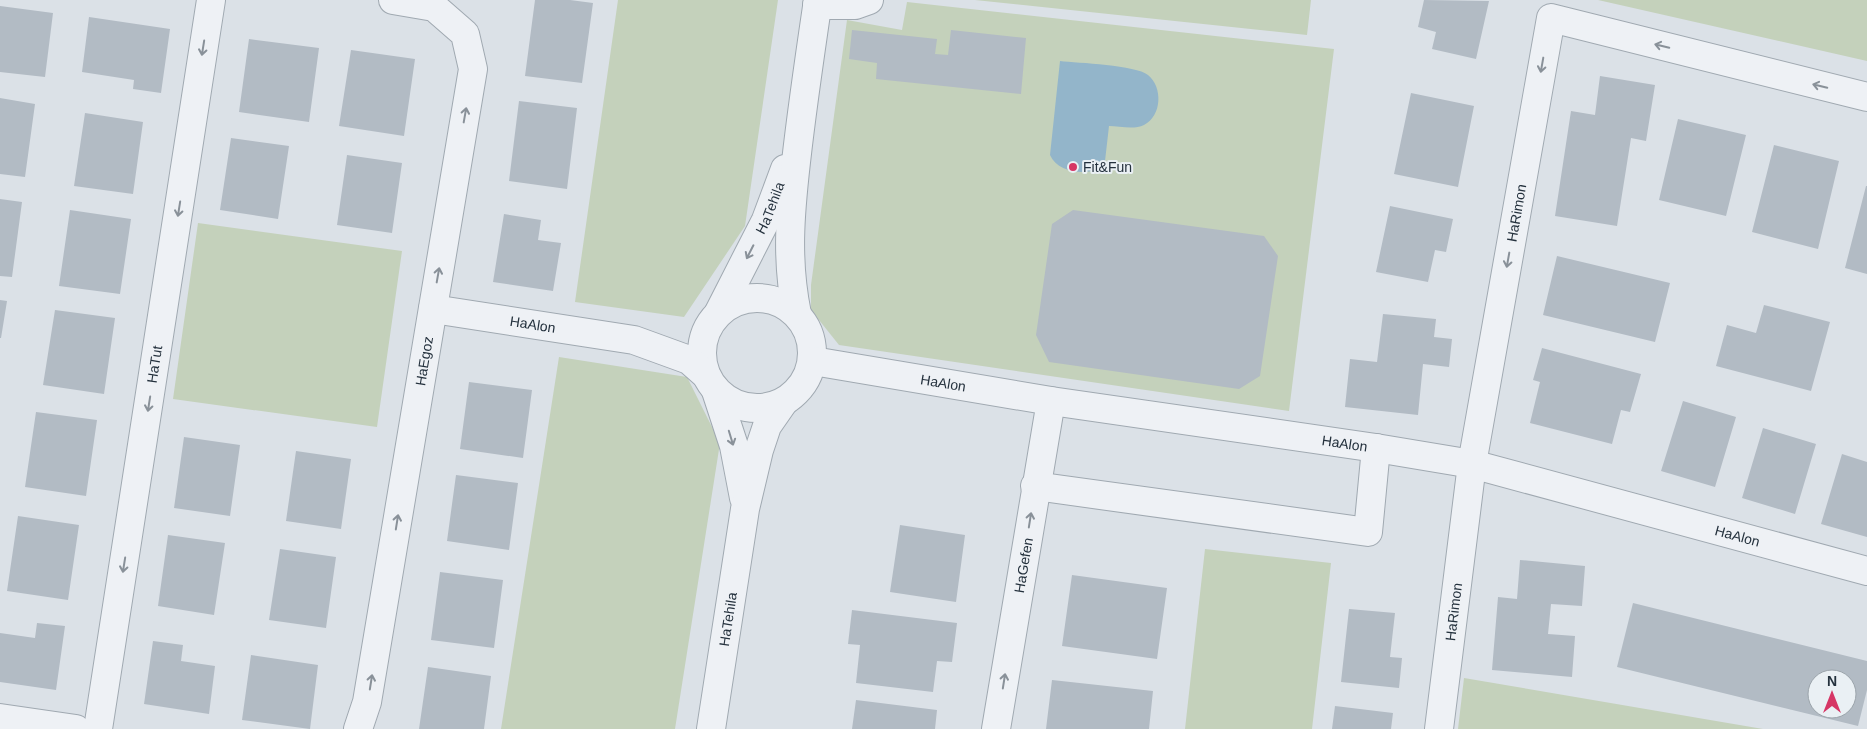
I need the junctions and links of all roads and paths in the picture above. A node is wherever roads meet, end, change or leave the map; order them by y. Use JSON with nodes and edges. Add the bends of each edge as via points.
{"nodes":[{"id":1,"x":211,"y":0,"type":"edge"},
{"id":2,"x":394,"y":0,"type":"edge"},
{"id":3,"x":869,"y":0,"type":"edge"},
{"id":4,"x":818,"y":2,"type":"edge"},
{"id":5,"x":1867,"y":97,"type":"edge"},
{"id":6,"x":800,"y":125,"type":"junction"},
{"id":7,"x":432,"y":309,"type":"junction"},
{"id":8,"x":796,"y":314,"type":"junction"},
{"id":9,"x":714,"y":319,"type":"junction"},
{"id":10,"x":634,"y":340,"type":"junction"},
{"id":11,"x":813,"y":361,"type":"junction"},
{"id":12,"x":711,"y":383,"type":"junction"},
{"id":13,"x":1051,"y":401,"type":"junction"},
{"id":14,"x":783,"y":403,"type":"junction"},
{"id":15,"x":1376,"y":448,"type":"junction"},
{"id":16,"x":1472,"y":464,"type":"junction"},
{"id":17,"x":1036,"y":486,"type":"junction"},
{"id":18,"x":746,"y":509,"type":"junction"},
{"id":19,"x":1867,"y":571,"type":"edge"},
{"id":20,"x":0,"y":718,"type":"edge"},
{"id":21,"x":76,"y":729,"type":"edge"},
{"id":22,"x":98,"y":729,"type":"edge"},
{"id":23,"x":358,"y":729,"type":"edge"},
{"id":24,"x":711,"y":729,"type":"edge"},
{"id":25,"x":996,"y":729,"type":"edge"},
{"id":26,"x":1439,"y":729,"type":"edge"}],
"edges":[{"from":1,"to":22,"type":"street","name":"HaTut","one_way":true},
{"from":7,"to":2,"type":"street","name":"HaEgoz","one_way":true,"via":[[473,69],[466,34],[434,7]]},
{"from":3,"to":4,"type":"street","via":[[855,5]]},
{"from":4,"to":6,"type":"street","name":"HaTehila"},
{"from":5,"to":16,"type":"street","name":"HaRimon","one_way":true,"via":[[1551,18]]},
{"from":6,"to":8,"type":"street","name":"HaTehila","via":[[789,223],[791,288]]},
{"from":6,"to":9,"type":"street","name":"HaTehila","one_way":true,"via":[[766,220]]},
{"from":7,"to":10,"type":"street","name":"HaAlon"},
{"from":23,"to":7,"type":"street","name":"HaEgoz","one_way":true,"via":[[368,702]]},
{"from":8,"to":9,"type":"street","via":[[765,298],[749,298],[733,303]]},
{"from":8,"to":11,"type":"street","via":[[807,327]]},
{"from":9,"to":10,"type":"street","name":"HaAlon","via":[[694,334],[672,340]]},
{"from":9,"to":12,"type":"street","via":[[703,341],[701,357]]},
{"from":10,"to":12,"type":"street","name":"HaAlon","via":[[690,360]]},
{"from":11,"to":13,"type":"street","name":"HaAlon"},
{"from":11,"to":14,"type":"street","via":[[797,392]]},
{"from":12,"to":14,"type":"street","via":[[731,403],[749,409]]},
{"from":12,"to":18,"type":"street","name":"HaTehila","one_way":true,"via":[[734,446]]},
{"from":13,"to":15,"type":"street","name":"HaAlon"},
{"from":13,"to":17,"type":"street","name":"HaGefen"},
{"from":14,"to":18,"type":"street","name":"HaTehila","via":[[767,426]]},
{"from":15,"to":16,"type":"street","name":"HaAlon"},
{"from":15,"to":17,"type":"street","via":[[1368,532]]},
{"from":16,"to":19,"type":"street","name":"HaAlon"},
{"from":16,"to":26,"type":"street","name":"HaRimon"},
{"from":25,"to":17,"type":"street","name":"HaGefen","one_way":true},
{"from":18,"to":24,"type":"street","name":"HaTehila"},
{"from":20,"to":21,"type":"street"}]}
